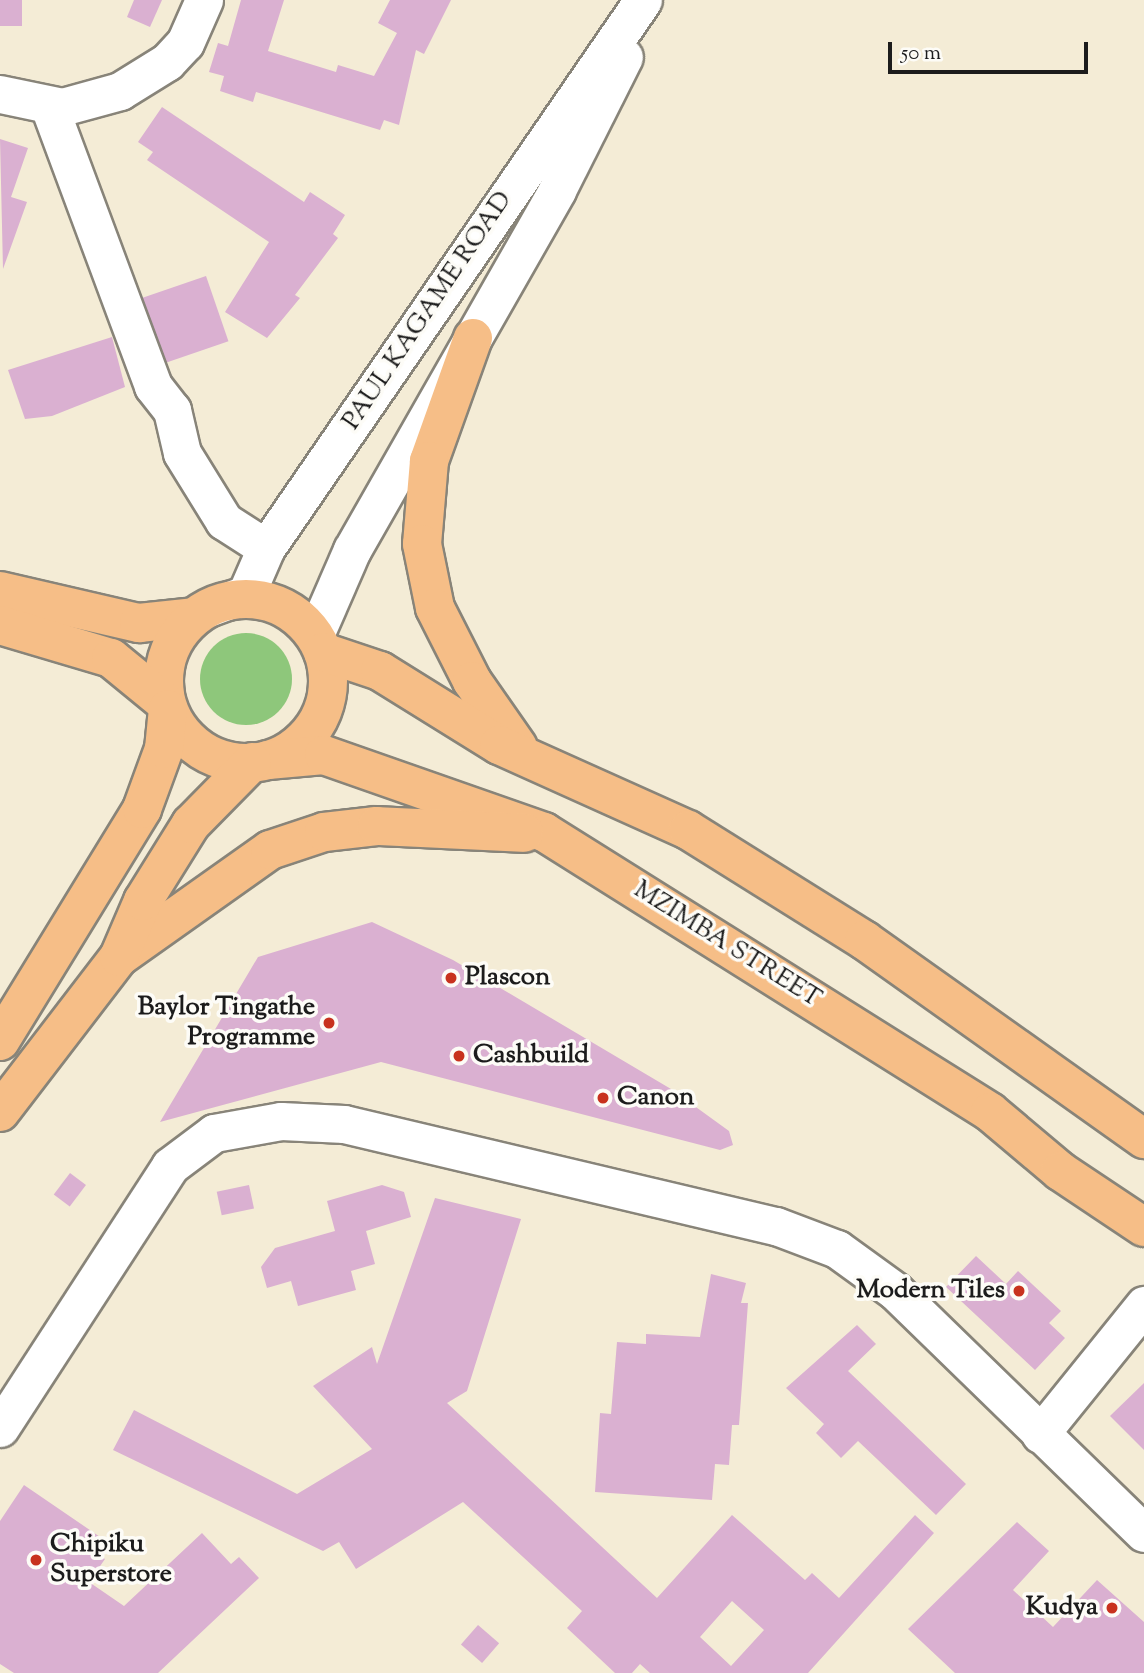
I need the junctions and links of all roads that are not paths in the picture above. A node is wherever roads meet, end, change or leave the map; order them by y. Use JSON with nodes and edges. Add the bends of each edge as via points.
{"nodes":[{"id":1,"x":204,"y":0,"type":"edge"},
{"id":2,"x":643,"y":0,"type":"edge"},
{"id":3,"x":653,"y":0,"type":"edge"},
{"id":4,"x":0,"y":94,"type":"edge"},
{"id":5,"x":49,"y":107,"type":"junction"},
{"id":6,"x":473,"y":338,"type":"junction"},
{"id":7,"x":266,"y":548,"type":"junction"},
{"id":8,"x":0,"y":591,"type":"edge"},
{"id":9,"x":201,"y":612,"type":"junction"},
{"id":10,"x":0,"y":625,"type":"edge"},
{"id":11,"x":319,"y":644,"type":"junction"},
{"id":12,"x":167,"y":706,"type":"junction"},
{"id":13,"x":524,"y":756,"type":"junction"},
{"id":14,"x":260,"y":761,"type":"junction"},
{"id":15,"x":544,"y":832,"type":"junction"},
{"id":16,"x":119,"y":957,"type":"junction"},
{"id":17,"x":0,"y":1041,"type":"edge"},
{"id":18,"x":0,"y":1112,"type":"edge"},
{"id":19,"x":1144,"y":1139,"type":"edge"},
{"id":20,"x":1144,"y":1227,"type":"edge"},
{"id":21,"x":1144,"y":1305,"type":"edge"},
{"id":22,"x":0,"y":1428,"type":"edge"},
{"id":23,"x":1040,"y":1434,"type":"junction"},
{"id":24,"x":1144,"y":1533,"type":"edge"}],
"edges":[{"from":1,"to":5,"type":"street","via":[[185,43],[167,62],[89,103]]},
{"from":2,"to":7,"type":"street","name":"PAUL KAGAME ROAD"},
{"from":3,"to":6,"type":"street","name":"PAUL KAGAME ROAD"},
{"from":4,"to":5,"type":"street"},
{"from":5,"to":7,"type":"street","via":[[153,386],[173,410],[182,453],[223,520]]},
{"from":6,"to":11,"type":"street","name":"PAUL KAGAME ROAD","via":[[352,550]]},
{"from":6,"to":13,"type":"main road","via":[[429,461],[422,544],[435,608],[472,681]]},
{"from":7,"to":9,"type":"street","name":"PAUL KAGAME ROAD","via":[[246,594]]},
{"from":8,"to":9,"type":"main road","via":[[139,623]]},
{"from":9,"to":11,"type":"main road","via":[[236,599],[266,601],[294,614]]},
{"from":9,"to":12,"type":"main road","via":[[167,656]]},
{"from":10,"to":12,"type":"main road","via":[[111,658]]},
{"from":11,"to":13,"type":"main road","via":[[380,671]]},
{"from":11,"to":14,"type":"main road","via":[[329,674],[320,718],[307,737]]},
{"from":12,"to":14,"type":"main road","via":[[195,745],[214,757]]},
{"from":12,"to":17,"type":"main road","via":[[164,750],[142,809]]},
{"from":13,"to":19,"type":"main road","via":[[711,845],[864,940]]},
{"from":14,"to":15,"type":"main road","name":"MZIMBA STREET","via":[[324,755]]},
{"from":14,"to":16,"type":"main road","via":[[191,824],[143,901]]},
{"from":15,"to":16,"type":"main road","via":[[377,826],[324,832],[270,849]]},
{"from":15,"to":20,"type":"main road","name":"MZIMBA STREET","via":[[990,1112],[1060,1171]]},
{"from":16,"to":18,"type":"main road"},
{"from":21,"to":23,"type":"street"},
{"from":22,"to":23,"type":"street","via":[[170,1166],[214,1133],[281,1121],[344,1125],[560,1172],[776,1226],[837,1249],[895,1291]]},
{"from":23,"to":24,"type":"street"}]}
